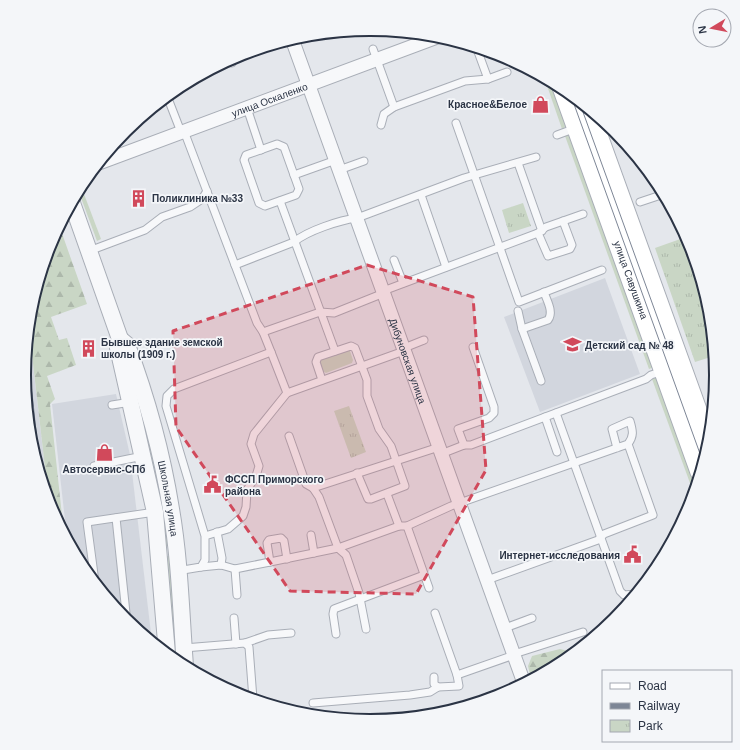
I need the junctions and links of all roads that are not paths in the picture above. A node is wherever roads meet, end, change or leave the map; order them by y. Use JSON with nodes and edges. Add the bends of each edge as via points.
{"nodes":[{"id":1,"x":423,"y":41,"type":"edge"},
{"id":2,"x":294,"y":45,"type":"edge"},
{"id":3,"x":375,"y":54,"type":"junction"},
{"id":4,"x":479,"y":54,"type":"edge"},
{"id":5,"x":507,"y":72,"type":"dead end"},
{"id":6,"x":488,"y":79,"type":"junction"},
{"id":7,"x":309,"y":85,"type":"junction"},
{"id":8,"x":566,"y":99,"type":"edge"},
{"id":9,"x":170,"y":102,"type":"edge"},
{"id":10,"x":394,"y":107,"type":"junction"},
{"id":11,"x":247,"y":108,"type":"junction"},
{"id":12,"x":592,"y":118,"type":"edge"},
{"id":13,"x":456,"y":123,"type":"dead end"},
{"id":14,"x":381,"y":125,"type":"dead end"},
{"id":15,"x":576,"y":128,"type":"junction"},
{"id":16,"x":182,"y":132,"type":"junction"},
{"id":17,"x":557,"y":135,"type":"dead end"},
{"id":18,"x":262,"y":150,"type":"junction"},
{"id":19,"x":536,"y":157,"type":"dead end"},
{"id":20,"x":108,"y":159,"type":"edge"},
{"id":21,"x":364,"y":160,"type":"dead end"},
{"id":22,"x":518,"y":163,"type":"junction"},
{"id":23,"x":337,"y":165,"type":"junction"},
{"id":24,"x":294,"y":175,"type":"junction"},
{"id":25,"x":475,"y":176,"type":"junction"},
{"id":26,"x":207,"y":191,"type":"junction"},
{"id":27,"x":421,"y":194,"type":"junction"},
{"id":28,"x":658,"y":196,"type":"edge"},
{"id":29,"x":280,"y":201,"type":"junction"},
{"id":30,"x":640,"y":202,"type":"dead end"},
{"id":31,"x":74,"y":209,"type":"edge"},
{"id":32,"x":583,"y":214,"type":"dead end"},
{"id":33,"x":357,"y":218,"type":"junction"},
{"id":34,"x":564,"y":221,"type":"junction"},
{"id":35,"x":540,"y":232,"type":"junction"},
{"id":36,"x":294,"y":242,"type":"junction"},
{"id":37,"x":500,"y":247,"type":"junction"},
{"id":38,"x":89,"y":251,"type":"junction"},
{"id":39,"x":394,"y":260,"type":"dead end"},
{"id":40,"x":235,"y":265,"type":"junction"},
{"id":41,"x":446,"y":267,"type":"junction"},
{"id":42,"x":602,"y":270,"type":"dead end"},
{"id":43,"x":403,"y":283,"type":"junction"},
{"id":44,"x":383,"y":292,"type":"junction"},
{"id":45,"x":544,"y":292,"type":"junction"},
{"id":46,"x":518,"y":311,"type":"dead end"},
{"id":47,"x":320,"y":312,"type":"junction"},
{"id":48,"x":522,"y":329,"type":"junction"},
{"id":49,"x":263,"y":332,"type":"junction"},
{"id":50,"x":120,"y":340,"type":"junction"},
{"id":51,"x":424,"y":340,"type":"dead end"},
{"id":52,"x":473,"y":347,"type":"dead end"},
{"id":53,"x":404,"y":349,"type":"junction"},
{"id":54,"x":335,"y":351,"type":"junction"},
{"id":55,"x":271,"y":352,"type":"junction"},
{"id":56,"x":362,"y":366,"type":"junction"},
{"id":57,"x":664,"y":370,"type":"junction"},
{"id":58,"x":322,"y":380,"type":"junction"},
{"id":59,"x":541,"y":381,"type":"dead end"},
{"id":60,"x":287,"y":392,"type":"junction"},
{"id":61,"x":131,"y":402,"type":"junction"},
{"id":62,"x":112,"y":405,"type":"dead end"},
{"id":63,"x":168,"y":413,"type":"junction"},
{"id":64,"x":556,"y":413,"type":"junction"},
{"id":65,"x":152,"y":417,"type":"junction"},
{"id":66,"x":545,"y":417,"type":"junction"},
{"id":67,"x":704,"y":429,"type":"edge"},
{"id":68,"x":289,"y":436,"type":"dead end"},
{"id":69,"x":628,"y":444,"type":"junction"},
{"id":70,"x":464,"y":445,"type":"junction"},
{"id":71,"x":617,"y":448,"type":"junction"},
{"id":72,"x":440,"y":450,"type":"junction"},
{"id":73,"x":557,"y":452,"type":"dead end"},
{"id":74,"x":143,"y":456,"type":"junction"},
{"id":75,"x":397,"y":462,"type":"junction"},
{"id":76,"x":574,"y":463,"type":"junction"},
{"id":77,"x":697,"y":463,"type":"edge"},
{"id":78,"x":94,"y":466,"type":"dead end"},
{"id":79,"x":357,"y":473,"type":"junction"},
{"id":80,"x":313,"y":488,"type":"junction"},
{"id":81,"x":387,"y":494,"type":"junction"},
{"id":82,"x":459,"y":503,"type":"junction"},
{"id":83,"x":155,"y":512,"type":"junction"},
{"id":84,"x":116,"y":518,"type":"junction"},
{"id":85,"x":399,"y":526,"type":"junction"},
{"id":86,"x":407,"y":526,"type":"junction"},
{"id":87,"x":217,"y":532,"type":"junction"},
{"id":88,"x":311,"y":535,"type":"dead end"},
{"id":89,"x":205,"y":536,"type":"junction"},
{"id":90,"x":600,"y":537,"type":"junction"},
{"id":91,"x":338,"y":548,"type":"junction"},
{"id":92,"x":314,"y":553,"type":"junction"},
{"id":93,"x":287,"y":559,"type":"junction"},
{"id":94,"x":270,"y":562,"type":"junction"},
{"id":95,"x":221,"y":565,"type":"junction"},
{"id":96,"x":201,"y":567,"type":"junction"},
{"id":97,"x":235,"y":568,"type":"junction"},
{"id":98,"x":93,"y":569,"type":"edge"},
{"id":99,"x":177,"y":570,"type":"junction"},
{"id":100,"x":424,"y":575,"type":"junction"},
{"id":101,"x":487,"y":580,"type":"junction"},
{"id":102,"x":429,"y":588,"type":"dead end"},
{"id":103,"x":237,"y":595,"type":"dead end"},
{"id":104,"x":627,"y":596,"type":"edge"},
{"id":105,"x":360,"y":598,"type":"junction"},
{"id":106,"x":126,"y":610,"type":"edge"},
{"id":107,"x":435,"y":613,"type":"dead end"},
{"id":108,"x":234,"y":618,"type":"dead end"},
{"id":109,"x":532,"y":618,"type":"dead end"},
{"id":110,"x":505,"y":628,"type":"junction"},
{"id":111,"x":366,"y":629,"type":"dead end"},
{"id":112,"x":583,"y":632,"type":"dead end"},
{"id":113,"x":291,"y":633,"type":"dead end"},
{"id":114,"x":336,"y":634,"type":"dead end"},
{"id":115,"x":245,"y":643,"type":"junction"},
{"id":116,"x":164,"y":644,"type":"edge"},
{"id":117,"x":236,"y":644,"type":"junction"},
{"id":118,"x":184,"y":648,"type":"junction"},
{"id":119,"x":514,"y":654,"type":"junction"},
{"id":120,"x":185,"y":659,"type":"edge"},
{"id":121,"x":457,"y":675,"type":"junction"},
{"id":122,"x":434,"y":677,"type":"dead end"},
{"id":123,"x":522,"y":678,"type":"edge"},
{"id":124,"x":438,"y":687,"type":"junction"},
{"id":125,"x":253,"y":693,"type":"edge"},
{"id":126,"x":313,"y":703,"type":"dead end"}],
"edges":[{"from":1,"to":3,"type":"street","name":"улица Оскаленко"},
{"from":2,"to":7,"type":"street","name":"Дибуновская улица"},
{"from":3,"to":7,"type":"street","name":"улица Оскаленко"},
{"from":3,"to":10,"type":"lane"},
{"from":4,"to":6,"type":"lane"},
{"from":5,"to":6,"type":"lane"},
{"from":6,"to":10,"type":"lane","via":[[465,81]]},
{"from":7,"to":11,"type":"street","name":"улица Оскаленко"},
{"from":7,"to":23,"type":"street","name":"Дибуновская улица"},
{"from":8,"to":15,"type":"main road","name":"улица Савушкина"},
{"from":9,"to":16,"type":"lane"},
{"from":10,"to":14,"type":"lane","via":[[384,114]]},
{"from":11,"to":16,"type":"street","name":"улица Оскаленко"},
{"from":11,"to":18,"type":"lane"},
{"from":12,"to":67,"type":"main road","name":"улица Савушкина"},
{"from":13,"to":25,"type":"lane"},
{"from":15,"to":17,"type":"lane"},
{"from":15,"to":57,"type":"main road","name":"улица Савушкина"},
{"from":16,"to":20,"type":"street","name":"улица Оскаленко"},
{"from":16,"to":26,"type":"lane"},
{"from":18,"to":24,"type":"lane","via":[[277,144],[284,147]]},
{"from":18,"to":29,"type":"lane","via":[[246,155],[244,160],[259,204],[265,206]]},
{"from":19,"to":22,"type":"lane"},
{"from":21,"to":23,"type":"lane"},
{"from":22,"to":25,"type":"lane","via":[[507,164]]},
{"from":22,"to":35,"type":"lane"},
{"from":23,"to":24,"type":"lane"},
{"from":23,"to":33,"type":"street","name":"Дибуновская улица"},
{"from":24,"to":29,"type":"lane","via":[[299,189],[296,195]]},
{"from":25,"to":27,"type":"lane"},
{"from":25,"to":37,"type":"lane"},
{"from":26,"to":38,"type":"lane","via":[[202,199],[162,217],[146,230]]},
{"from":26,"to":40,"type":"lane"},
{"from":27,"to":33,"type":"lane"},
{"from":27,"to":41,"type":"lane"},
{"from":28,"to":30,"type":"lane"},
{"from":29,"to":36,"type":"lane"},
{"from":31,"to":38,"type":"street","name":"Школьная улица"},
{"from":32,"to":34,"type":"lane"},
{"from":33,"to":36,"type":"lane","via":[[301,236]]},
{"from":33,"to":44,"type":"street","name":"Дибуновская улица"},
{"from":34,"to":35,"type":"lane"},
{"from":34,"to":35,"type":"lane","via":[[572,245],[570,249],[548,256]]},
{"from":35,"to":37,"type":"lane"},
{"from":36,"to":40,"type":"lane"},
{"from":36,"to":47,"type":"lane"},
{"from":37,"to":41,"type":"lane"},
{"from":37,"to":45,"type":"lane","via":[[519,302]]},
{"from":38,"to":50,"type":"street","name":"Школьная улица"},
{"from":39,"to":43,"type":"lane"},
{"from":40,"to":49,"type":"lane","via":[[257,323]]},
{"from":41,"to":43,"type":"lane"},
{"from":42,"to":45,"type":"lane"},
{"from":43,"to":44,"type":"lane"},
{"from":44,"to":47,"type":"lane","via":[[334,313]]},
{"from":44,"to":53,"type":"street","name":"Дибуновская улица"},
{"from":45,"to":48,"type":"lane","via":[[550,317]]},
{"from":46,"to":48,"type":"lane"},
{"from":47,"to":49,"type":"lane"},
{"from":47,"to":54,"type":"lane"},
{"from":48,"to":59,"type":"lane"},
{"from":49,"to":55,"type":"lane"},
{"from":50,"to":61,"type":"street","name":"Школьная улица","via":[[118,348]]},
{"from":50,"to":65,"type":"street","name":"Школьная улица","via":[[128,345]]},
{"from":51,"to":53,"type":"lane"},
{"from":52,"to":70,"type":"lane","via":[[494,413],[489,418],[458,429]]},
{"from":53,"to":56,"type":"lane"},
{"from":53,"to":72,"type":"street","name":"Дибуновская улица"},
{"from":54,"to":56,"type":"lane","via":[[351,346],[355,348]]},
{"from":54,"to":58,"type":"lane","via":[[318,357],[316,362]]},
{"from":55,"to":60,"type":"lane"},
{"from":55,"to":63,"type":"lane","via":[[174,389],[167,396]]},
{"from":56,"to":58,"type":"lane"},
{"from":56,"to":75,"type":"lane","via":[[377,423]]},
{"from":57,"to":64,"type":"lane"},
{"from":57,"to":77,"type":"main road","name":"улица Савушкина"},
{"from":58,"to":60,"type":"lane"},
{"from":60,"to":87,"type":"lane","via":[[254,434],[251,444],[259,466],[247,490],[243,516],[228,529]]},
{"from":61,"to":62,"type":"lane"},
{"from":61,"to":74,"type":"street","name":"Школьная улица"},
{"from":63,"to":65,"type":"lane"},
{"from":63,"to":89,"type":"lane"},
{"from":64,"to":66,"type":"lane"},
{"from":64,"to":76,"type":"lane"},
{"from":65,"to":99,"type":"street","name":"Школьная улица","via":[[172,510]]},
{"from":66,"to":70,"type":"lane","via":[[471,445]]},
{"from":66,"to":73,"type":"lane"},
{"from":68,"to":80,"type":"lane","via":[[306,484]]},
{"from":69,"to":71,"type":"lane"},
{"from":69,"to":71,"type":"lane","via":[[633,437],[630,421],[612,429]]},
{"from":69,"to":90,"type":"lane","via":[[654,515]]},
{"from":70,"to":72,"type":"lane"},
{"from":71,"to":76,"type":"lane"},
{"from":72,"to":75,"type":"lane"},
{"from":72,"to":82,"type":"street","name":"Дибуновская улица"},
{"from":74,"to":78,"type":"lane"},
{"from":74,"to":83,"type":"street","name":"Школьная улица"},
{"from":75,"to":79,"type":"lane"},
{"from":75,"to":81,"type":"lane","via":[[404,486]]},
{"from":76,"to":82,"type":"lane"},
{"from":76,"to":90,"type":"lane"},
{"from":79,"to":80,"type":"lane"},
{"from":79,"to":81,"type":"lane","via":[[368,499]]},
{"from":80,"to":91,"type":"lane","via":[[319,497]]},
{"from":81,"to":85,"type":"lane"},
{"from":82,"to":86,"type":"lane"},
{"from":82,"to":101,"type":"street","name":"Дибуновская улица"},
{"from":83,"to":84,"type":"lane"},
{"from":83,"to":116,"type":"street","name":"Школьная улица"},
{"from":84,"to":98,"type":"lane","via":[[87,522]]},
{"from":84,"to":106,"type":"lane"},
{"from":85,"to":86,"type":"lane"},
{"from":85,"to":91,"type":"lane"},
{"from":86,"to":100,"type":"lane"},
{"from":87,"to":89,"type":"lane"},
{"from":87,"to":95,"type":"lane"},
{"from":88,"to":92,"type":"lane"},
{"from":89,"to":96,"type":"lane","via":[[205,560]]},
{"from":90,"to":101,"type":"lane","via":[[598,540]]},
{"from":90,"to":104,"type":"lane","via":[[620,591]]},
{"from":91,"to":92,"type":"lane"},
{"from":91,"to":105,"type":"lane","via":[[346,554]]},
{"from":92,"to":93,"type":"lane"},
{"from":93,"to":94,"type":"lane"},
{"from":93,"to":94,"type":"lane","via":[[284,541],[281,538],[269,540],[267,544]]},
{"from":94,"to":97,"type":"lane"},
{"from":95,"to":96,"type":"lane"},
{"from":95,"to":97,"type":"lane"},
{"from":96,"to":99,"type":"lane"},
{"from":97,"to":103,"type":"lane"},
{"from":99,"to":118,"type":"street","name":"Школьная улица"},
{"from":100,"to":102,"type":"lane"},
{"from":100,"to":105,"type":"lane"},
{"from":101,"to":110,"type":"street","name":"Дибуновская улица"},
{"from":105,"to":111,"type":"lane"},
{"from":105,"to":114,"type":"lane","via":[[334,609]]},
{"from":107,"to":121,"type":"lane"},
{"from":108,"to":117,"type":"lane"},
{"from":109,"to":110,"type":"lane"},
{"from":110,"to":119,"type":"street","name":"Дибуновская улица"},
{"from":112,"to":119,"type":"lane"},
{"from":113,"to":115,"type":"lane","via":[[268,635]]},
{"from":115,"to":117,"type":"lane"},
{"from":115,"to":125,"type":"lane","via":[[249,647]]},
{"from":117,"to":118,"type":"lane"},
{"from":118,"to":120,"type":"street","name":"Школьная улица"},
{"from":119,"to":121,"type":"lane"},
{"from":119,"to":123,"type":"street","name":"Дибуновская улица"},
{"from":121,"to":124,"type":"lane","via":[[459,686]]},
{"from":122,"to":124,"type":"lane","via":[[434,684]]},
{"from":124,"to":126,"type":"lane","via":[[430,692],[410,695]]}]}
